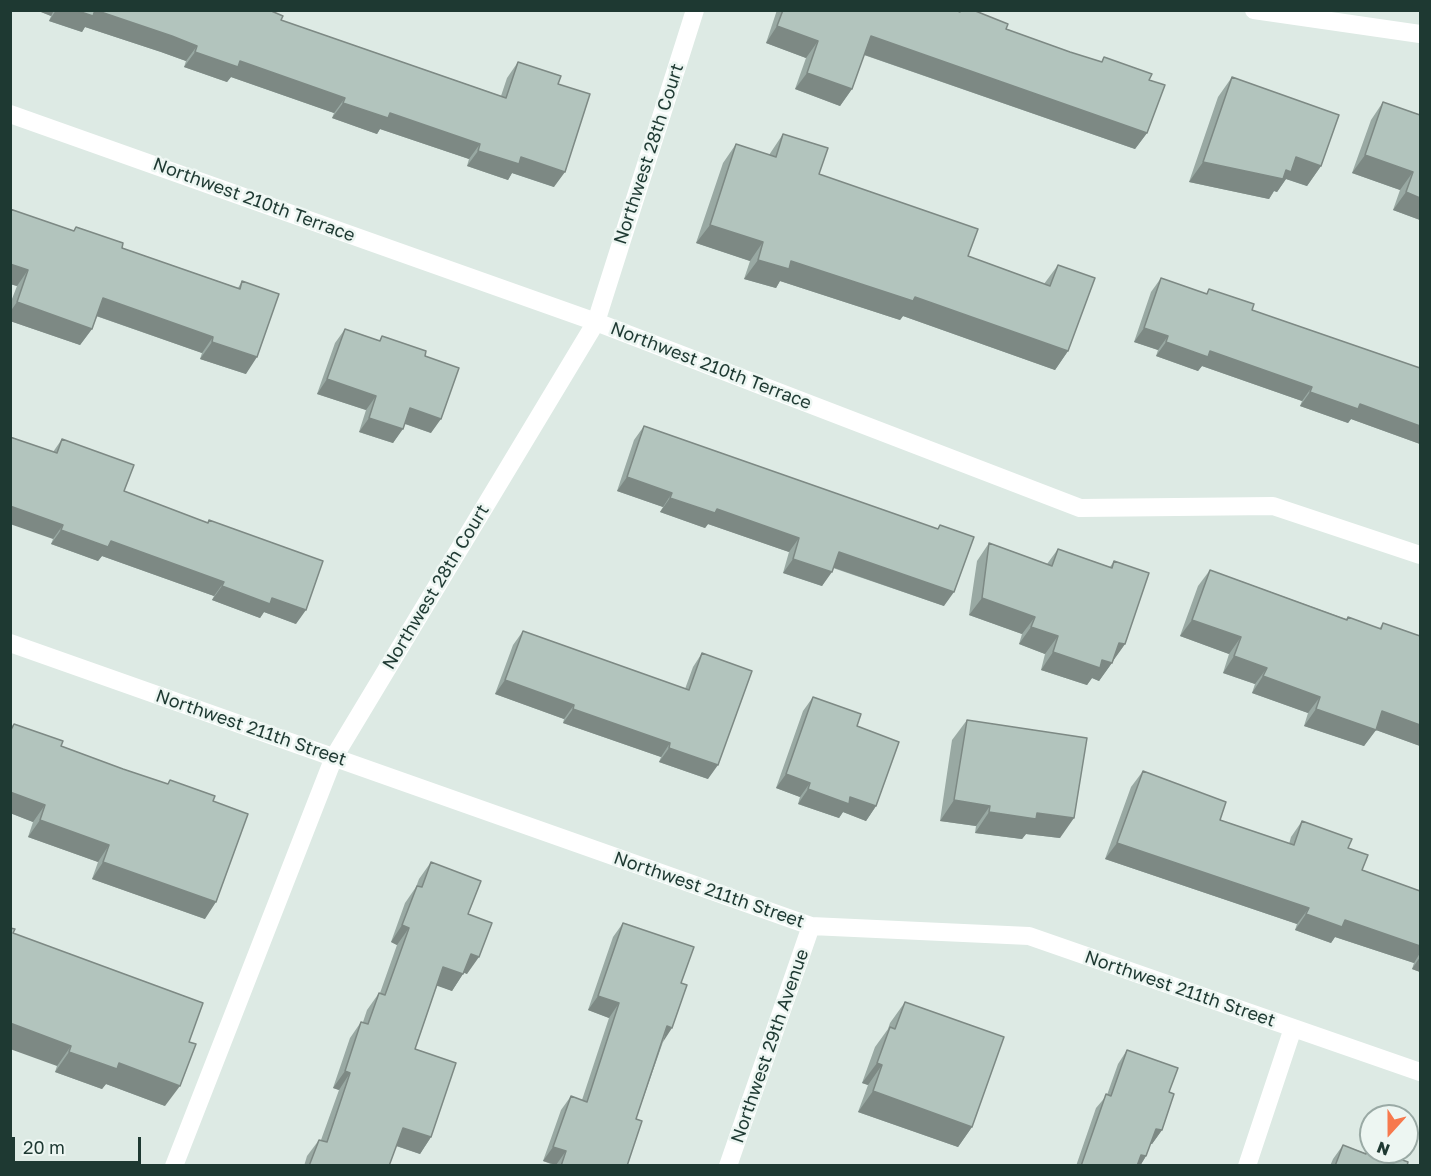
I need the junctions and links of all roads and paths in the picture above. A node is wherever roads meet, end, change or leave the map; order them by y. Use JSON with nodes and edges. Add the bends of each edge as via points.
{"nodes":[{"id":1,"x":695,"y":10,"type":"edge"},
{"id":2,"x":1254,"y":10,"type":"edge"},
{"id":3,"x":1420,"y":34,"type":"edge"},
{"id":4,"x":10,"y":114,"type":"edge"},
{"id":5,"x":596,"y":322,"type":"junction"},
{"id":6,"x":1420,"y":555,"type":"edge"},
{"id":7,"x":10,"y":643,"type":"edge"},
{"id":8,"x":333,"y":757,"type":"junction"},
{"id":9,"x":811,"y":926,"type":"junction"},
{"id":10,"x":1293,"y":1028,"type":"junction"},
{"id":11,"x":1420,"y":1072,"type":"edge"},
{"id":12,"x":174,"y":1166,"type":"edge"},
{"id":13,"x":728,"y":1166,"type":"edge"},
{"id":14,"x":1247,"y":1166,"type":"edge"}],
"edges":[{"from":1,"to":5,"type":"street","name":"Northwest 28th Court"},
{"from":2,"to":3,"type":"street"},
{"from":4,"to":5,"type":"street","name":"Northwest 210th Terrace"},
{"from":5,"to":6,"type":"street","name":"Northwest 210th Terrace","via":[[1080,508],[1273,506]]},
{"from":5,"to":8,"type":"street","name":"Northwest 28th Court"},
{"from":7,"to":8,"type":"street","name":"Northwest 211th Street"},
{"from":8,"to":9,"type":"street","name":"Northwest 211th Street"},
{"from":8,"to":12,"type":"street","name":"Northwest 28th Court"},
{"from":9,"to":10,"type":"street","name":"Northwest 211th Street","via":[[1029,936]]},
{"from":9,"to":13,"type":"street","name":"Northwest 29th Avenue"},
{"from":10,"to":11,"type":"street","name":"Northwest 211th Street"},
{"from":10,"to":14,"type":"street"}]}
